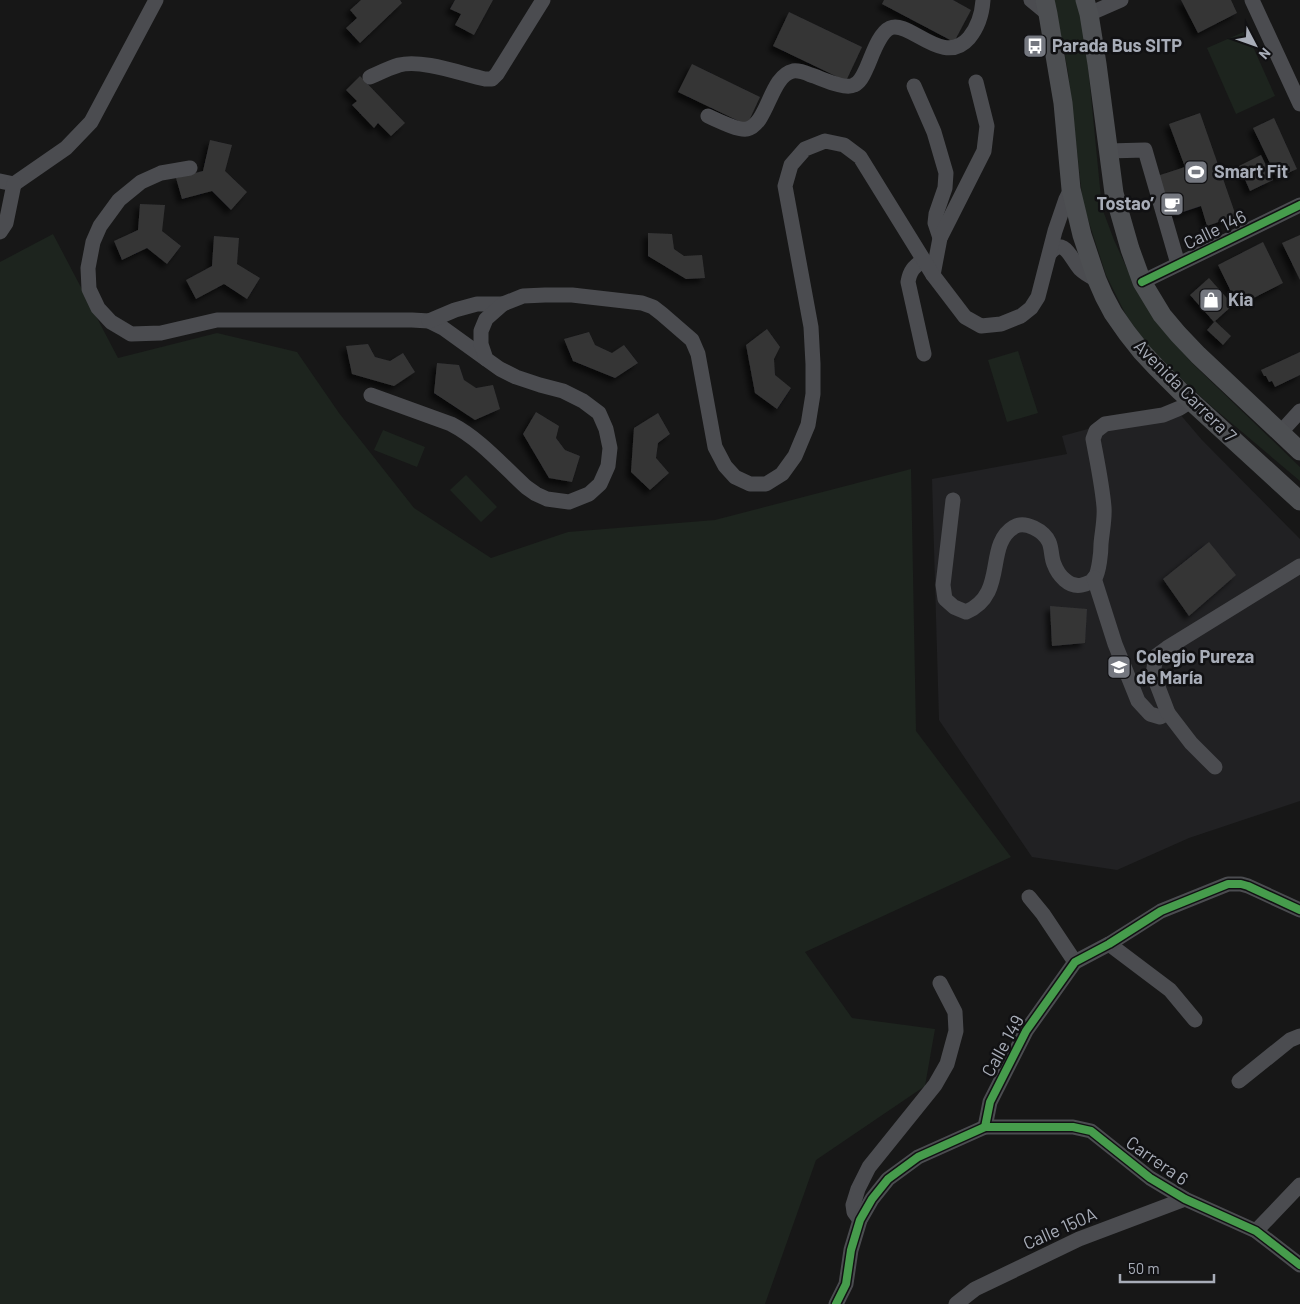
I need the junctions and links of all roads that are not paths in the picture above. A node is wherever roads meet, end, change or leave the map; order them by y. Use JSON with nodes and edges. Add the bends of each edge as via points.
{"nodes":[{"id":1,"x":156,"y":0,"type":"edge"},
{"id":2,"x":543,"y":0,"type":"edge"},
{"id":3,"x":983,"y":0,"type":"edge"},
{"id":4,"x":1031,"y":0,"type":"edge"},
{"id":5,"x":1121,"y":0,"type":"edge"},
{"id":6,"x":1252,"y":0,"type":"edge"},
{"id":7,"x":1047,"y":7,"type":"edge"},
{"id":8,"x":1087,"y":7,"type":"edge"},
{"id":9,"x":370,"y":78,"type":"dead end"},
{"id":10,"x":976,"y":82,"type":"dead end"},
{"id":11,"x":914,"y":86,"type":"dead end"},
{"id":12,"x":1300,"y":104,"type":"edge"},
{"id":13,"x":708,"y":116,"type":"dead end"},
{"id":14,"x":1108,"y":151,"type":"junction"},
{"id":15,"x":190,"y":168,"type":"dead end"},
{"id":16,"x":7,"y":182,"type":"edge"},
{"id":17,"x":1071,"y":189,"type":"junction"},
{"id":18,"x":1300,"y":205,"type":"edge"},
{"id":19,"x":0,"y":232,"type":"edge"},
{"id":20,"x":940,"y":238,"type":"junction"},
{"id":21,"x":1050,"y":253,"type":"junction"},
{"id":22,"x":923,"y":260,"type":"junction"},
{"id":23,"x":1178,"y":264,"type":"junction"},
{"id":24,"x":933,"y":275,"type":"junction"},
{"id":25,"x":1097,"y":280,"type":"junction"},
{"id":26,"x":1142,"y":282,"type":"junction"},
{"id":27,"x":503,"y":304,"type":"junction"},
{"id":28,"x":429,"y":321,"type":"junction"},
{"id":29,"x":924,"y":354,"type":"dead end"},
{"id":30,"x":486,"y":359,"type":"junction"},
{"id":31,"x":372,"y":395,"type":"dead end"},
{"id":32,"x":1191,"y":401,"type":"junction"},
{"id":33,"x":1300,"y":411,"type":"edge"},
{"id":34,"x":1280,"y":432,"type":"junction"},
{"id":35,"x":1300,"y":451,"type":"edge"},
{"id":36,"x":953,"y":500,"type":"dead end"},
{"id":37,"x":1299,"y":500,"type":"edge"},
{"id":38,"x":1300,"y":566,"type":"edge"},
{"id":39,"x":1094,"y":578,"type":"junction"},
{"id":40,"x":1168,"y":713,"type":"junction"},
{"id":41,"x":1215,"y":767,"type":"dead end"},
{"id":42,"x":1029,"y":897,"type":"dead end"},
{"id":43,"x":1300,"y":910,"type":"edge"},
{"id":44,"x":1109,"y":944,"type":"junction"},
{"id":45,"x":1075,"y":962,"type":"junction"},
{"id":46,"x":940,"y":983,"type":"dead end"},
{"id":47,"x":1195,"y":1020,"type":"dead end"},
{"id":48,"x":1300,"y":1036,"type":"edge"},
{"id":49,"x":1239,"y":1081,"type":"dead end"},
{"id":50,"x":985,"y":1126,"type":"junction"},
{"id":51,"x":1300,"y":1185,"type":"edge"},
{"id":52,"x":1185,"y":1199,"type":"junction"},
{"id":53,"x":860,"y":1220,"type":"junction"},
{"id":54,"x":1256,"y":1231,"type":"junction"},
{"id":55,"x":1300,"y":1265,"type":"edge"},
{"id":56,"x":836,"y":1304,"type":"edge"},
{"id":57,"x":956,"y":1304,"type":"edge"}],
"edges":[{"from":1,"to":16,"type":"street","via":[[91,122],[66,148]]},
{"from":2,"to":9,"type":"street","via":[[492,79],[411,63],[398,65]]},
{"from":3,"to":13,"type":"street","via":[[981,18],[975,31],[957,47],[936,45],[899,27],[890,28],[882,35],[854,86],[844,87],[793,71],[784,76],[759,120],[748,129]]},
{"from":4,"to":7,"type":"street"},
{"from":5,"to":8,"type":"street"},
{"from":6,"to":12,"type":"street"},
{"from":7,"to":17,"type":"main road","name":"Avenida Carrera 7","via":[[1063,102]]},
{"from":8,"to":14,"type":"main road","name":"Avenida Carrera 7"},
{"from":10,"to":20,"type":"street","via":[[987,126],[984,151]]},
{"from":11,"to":20,"type":"street","via":[[934,132],[946,174],[935,224]]},
{"from":14,"to":23,"type":"street","via":[[1145,150]]},
{"from":14,"to":26,"type":"main road","name":"Avenida Carrera 7","via":[[1121,220]]},
{"from":15,"to":28,"type":"street","via":[[161,172],[141,182],[119,200],[100,226],[88,268],[89,289],[98,308],[111,322],[131,334],[161,333],[217,320]]},
{"from":16,"to":19,"type":"street","via":[[6,223]]},
{"from":17,"to":21,"type":"street","via":[[1062,208]]},
{"from":17,"to":25,"type":"main road","name":"Avenida Carrera 7"},
{"from":18,"to":23,"type":"street","name":"Calle 146"},
{"from":20,"to":24,"type":"street"},
{"from":21,"to":24,"type":"street","via":[[1038,297],[1031,308],[1022,316],[1001,324],[981,326],[965,317]]},
{"from":21,"to":25,"type":"street","via":[[1055,247],[1062,247],[1080,269]]},
{"from":22,"to":24,"type":"street"},
{"from":22,"to":27,"type":"street","via":[[860,157],[844,145],[825,141],[804,149],[791,165],[785,186],[811,327],[813,394],[808,426],[795,456],[782,474],[766,484],[750,484],[725,466],[715,447],[698,354],[692,340],[653,307],[572,295],[523,296]]},
{"from":22,"to":29,"type":"street","via":[[909,274],[908,282]]},
{"from":23,"to":26,"type":"street","name":"Calle 146"},
{"from":25,"to":32,"type":"main road","name":"Avenida Carrera 7","via":[[1127,333]]},
{"from":26,"to":34,"type":"main road","name":"Avenida Carrera 7","via":[[1178,334]]},
{"from":27,"to":28,"type":"street","via":[[477,304]]},
{"from":27,"to":30,"type":"street","via":[[486,319],[481,331]]},
{"from":28,"to":30,"type":"street"},
{"from":30,"to":31,"type":"street","via":[[516,378],[563,391],[598,413],[610,448],[608,466],[600,484],[589,494],[570,502],[536,494],[463,430]]},
{"from":32,"to":37,"type":"main road","name":"Avenida Carrera 7"},
{"from":32,"to":39,"type":"street","via":[[1163,415],[1105,424],[1096,431],[1093,439],[1104,508],[1100,556]]},
{"from":33,"to":34,"type":"street"},
{"from":34,"to":35,"type":"main road","name":"Avenida Carrera 7"},
{"from":36,"to":39,"type":"street","via":[[943,585],[945,598],[954,607],[966,612],[981,603],[994,578],[1000,544],[1018,525],[1030,526],[1049,541],[1054,564],[1060,575],[1072,585],[1088,584]]},
{"from":38,"to":40,"type":"street","via":[[1156,656],[1153,674]]},
{"from":39,"to":40,"type":"street","via":[[1138,701],[1150,714],[1160,717]]},
{"from":40,"to":41,"type":"street"},
{"from":42,"to":45,"type":"street"},
{"from":43,"to":44,"type":"street","name":"Calle 149","via":[[1248,886],[1228,884],[1161,912]]},
{"from":44,"to":45,"type":"street","name":"Calle 149"},
{"from":44,"to":47,"type":"street","via":[[1170,990]]},
{"from":45,"to":50,"type":"street","name":"Calle 149","via":[[1026,1031],[990,1102]]},
{"from":46,"to":53,"type":"street","via":[[955,1012],[956,1031],[947,1064],[935,1085],[869,1167],[854,1204],[854,1212]]},
{"from":48,"to":49,"type":"street","via":[[1290,1040]]},
{"from":50,"to":52,"type":"street","name":"Carrera 6","via":[[1073,1126],[1091,1131],[1150,1178]]},
{"from":50,"to":53,"type":"street","via":[[918,1157],[888,1179]]},
{"from":51,"to":54,"type":"street"},
{"from":52,"to":54,"type":"street","name":"Carrera 6"},
{"from":52,"to":57,"type":"street","name":"Calle 150A","via":[[1079,1239],[975,1289]]},
{"from":53,"to":56,"type":"street","via":[[846,1284]]},
{"from":54,"to":55,"type":"street","name":"Carrera 6"}]}
